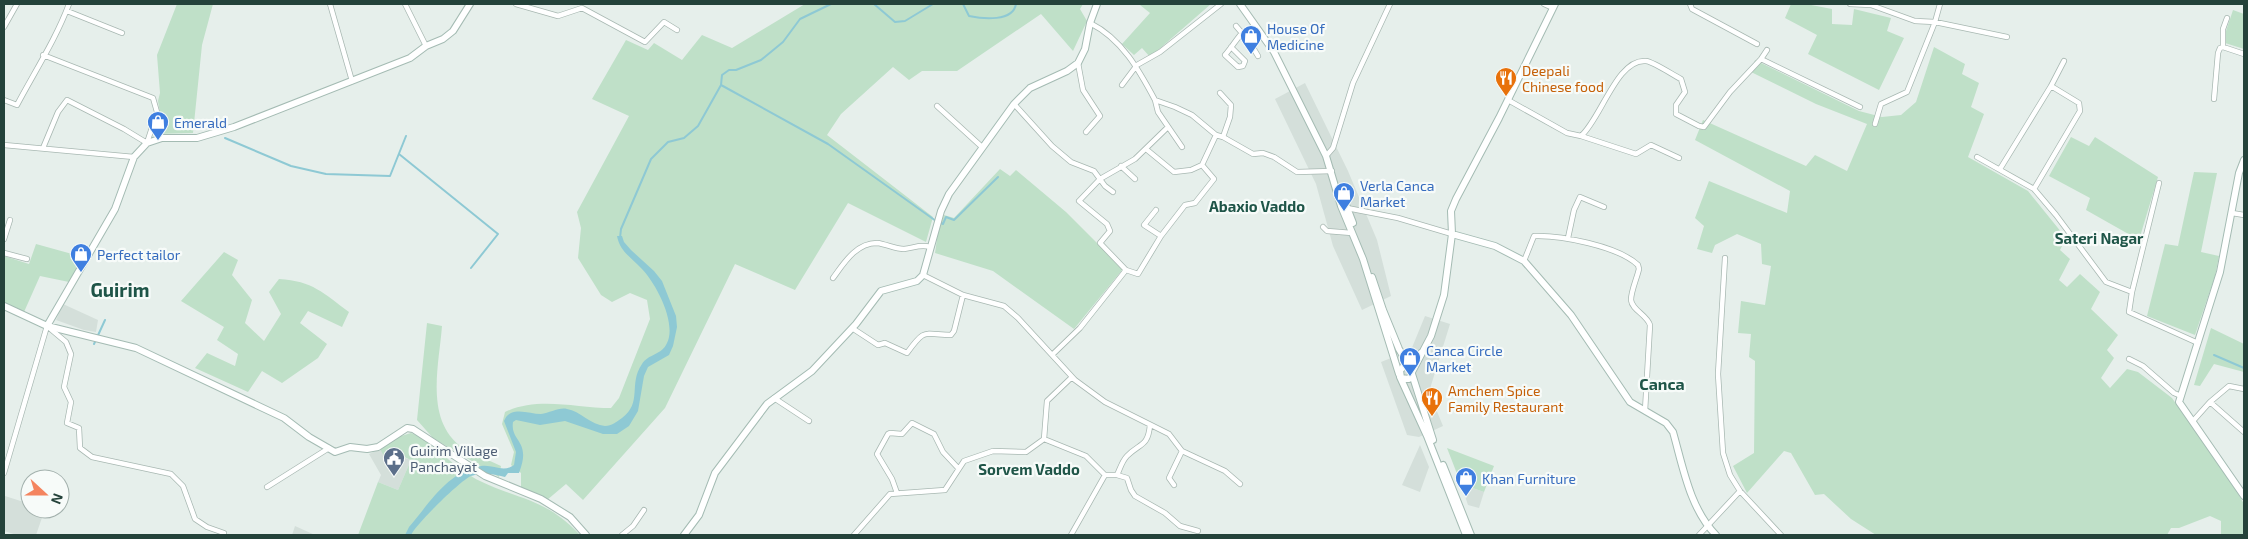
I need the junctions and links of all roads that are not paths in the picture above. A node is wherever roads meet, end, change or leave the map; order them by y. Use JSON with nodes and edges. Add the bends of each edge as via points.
{"nodes":[{"id":1,"x":17,"y":4,"type":"edge"},
{"id":2,"x":70,"y":4,"type":"edge"},
{"id":3,"x":330,"y":4,"type":"edge"},
{"id":4,"x":405,"y":4,"type":"edge"},
{"id":5,"x":470,"y":4,"type":"edge"},
{"id":6,"x":516,"y":4,"type":"edge"},
{"id":7,"x":1097,"y":4,"type":"edge"},
{"id":8,"x":1221,"y":4,"type":"edge"},
{"id":9,"x":1240,"y":4,"type":"edge"},
{"id":10,"x":1390,"y":4,"type":"edge"},
{"id":11,"x":1544,"y":4,"type":"edge"},
{"id":12,"x":1690,"y":4,"type":"edge"},
{"id":13,"x":1850,"y":4,"type":"edge"},
{"id":14,"x":1940,"y":4,"type":"edge"},
{"id":15,"x":1554,"y":6,"type":"edge"},
{"id":16,"x":67,"y":11,"type":"junction"},
{"id":17,"x":2226,"y":18,"type":"dead end"},
{"id":18,"x":1935,"y":22,"type":"junction"},
{"id":19,"x":1090,"y":23,"type":"junction"},
{"id":20,"x":1236,"y":26,"type":"dead end"},
{"id":21,"x":4,"y":28,"type":"edge"},
{"id":22,"x":677,"y":30,"type":"dead end"},
{"id":23,"x":122,"y":33,"type":"dead end"},
{"id":24,"x":1242,"y":33,"type":"junction"},
{"id":25,"x":1261,"y":34,"type":"junction"},
{"id":26,"x":2007,"y":37,"type":"dead end"},
{"id":27,"x":1249,"y":41,"type":"junction"},
{"id":28,"x":1757,"y":44,"type":"dead end"},
{"id":29,"x":426,"y":46,"type":"junction"},
{"id":30,"x":1232,"y":47,"type":"junction"},
{"id":31,"x":2223,"y":47,"type":"junction"},
{"id":32,"x":1767,"y":50,"type":"dead end"},
{"id":33,"x":2244,"y":54,"type":"edge"},
{"id":34,"x":43,"y":55,"type":"junction"},
{"id":35,"x":1258,"y":56,"type":"dead end"},
{"id":36,"x":1761,"y":59,"type":"junction"},
{"id":37,"x":2064,"y":62,"type":"dead end"},
{"id":38,"x":1078,"y":63,"type":"junction"},
{"id":39,"x":1137,"y":66,"type":"junction"},
{"id":40,"x":352,"y":81,"type":"junction"},
{"id":41,"x":1122,"y":85,"type":"dead end"},
{"id":42,"x":2051,"y":86,"type":"junction"},
{"id":43,"x":1220,"y":93,"type":"dead end"},
{"id":44,"x":2214,"y":99,"type":"dead end"},
{"id":45,"x":4,"y":100,"type":"edge"},
{"id":46,"x":1155,"y":100,"type":"junction"},
{"id":47,"x":1508,"y":100,"type":"junction"},
{"id":48,"x":1014,"y":104,"type":"junction"},
{"id":49,"x":937,"y":106,"type":"dead end"},
{"id":50,"x":1860,"y":107,"type":"dead end"},
{"id":51,"x":1875,"y":124,"type":"dead end"},
{"id":52,"x":1168,"y":127,"type":"junction"},
{"id":53,"x":1086,"y":132,"type":"dead end"},
{"id":54,"x":1216,"y":136,"type":"junction"},
{"id":55,"x":1581,"y":136,"type":"junction"},
{"id":56,"x":1223,"y":137,"type":"junction"},
{"id":57,"x":147,"y":143,"type":"junction"},
{"id":58,"x":4,"y":144,"type":"edge"},
{"id":59,"x":982,"y":147,"type":"junction"},
{"id":60,"x":1182,"y":147,"type":"dead end"},
{"id":61,"x":43,"y":148,"type":"junction"},
{"id":62,"x":1146,"y":149,"type":"junction"},
{"id":63,"x":1326,"y":156,"type":"junction"},
{"id":64,"x":134,"y":157,"type":"junction"},
{"id":65,"x":1977,"y":157,"type":"dead end"},
{"id":66,"x":1679,"y":158,"type":"dead end"},
{"id":67,"x":2244,"y":160,"type":"edge"},
{"id":68,"x":1202,"y":165,"type":"junction"},
{"id":69,"x":1121,"y":166,"type":"junction"},
{"id":70,"x":2000,"y":170,"type":"junction"},
{"id":71,"x":1332,"y":171,"type":"junction"},
{"id":72,"x":1100,"y":179,"type":"junction"},
{"id":73,"x":1135,"y":179,"type":"dead end"},
{"id":74,"x":2159,"y":183,"type":"dead end"},
{"id":75,"x":2034,"y":189,"type":"junction"},
{"id":76,"x":1113,"y":192,"type":"dead end"},
{"id":77,"x":1344,"y":207,"type":"junction"},
{"id":78,"x":1604,"y":207,"type":"dead end"},
{"id":79,"x":1156,"y":210,"type":"dead end"},
{"id":80,"x":2232,"y":212,"type":"junction"},
{"id":81,"x":2244,"y":214,"type":"edge"},
{"id":82,"x":10,"y":220,"type":"dead end"},
{"id":83,"x":1323,"y":228,"type":"dead end"},
{"id":84,"x":1352,"y":233,"type":"junction"},
{"id":85,"x":1452,"y":234,"type":"junction"},
{"id":86,"x":1161,"y":236,"type":"junction"},
{"id":87,"x":1568,"y":238,"type":"junction"},
{"id":88,"x":4,"y":239,"type":"edge"},
{"id":89,"x":931,"y":245,"type":"junction"},
{"id":90,"x":4,"y":254,"type":"edge"},
{"id":91,"x":1725,"y":258,"type":"dead end"},
{"id":92,"x":28,"y":259,"type":"dead end"},
{"id":93,"x":1524,"y":261,"type":"junction"},
{"id":94,"x":1126,"y":270,"type":"junction"},
{"id":95,"x":923,"y":275,"type":"junction"},
{"id":96,"x":833,"y":278,"type":"dead end"},
{"id":97,"x":2132,"y":292,"type":"junction"},
{"id":98,"x":963,"y":295,"type":"junction"},
{"id":99,"x":4,"y":306,"type":"edge"},
{"id":100,"x":47,"y":326,"type":"junction"},
{"id":101,"x":852,"y":328,"type":"junction"},
{"id":102,"x":2198,"y":343,"type":"junction"},
{"id":103,"x":1052,"y":355,"type":"junction"},
{"id":104,"x":2129,"y":359,"type":"dead end"},
{"id":105,"x":1409,"y":369,"type":"junction"},
{"id":106,"x":1400,"y":375,"type":"junction"},
{"id":107,"x":1072,"y":376,"type":"junction"},
{"id":108,"x":2244,"y":389,"type":"edge"},
{"id":109,"x":2181,"y":396,"type":"junction"},
{"id":110,"x":774,"y":398,"type":"junction"},
{"id":111,"x":2210,"y":402,"type":"junction"},
{"id":112,"x":1645,"y":411,"type":"junction"},
{"id":113,"x":809,"y":421,"type":"dead end"},
{"id":114,"x":2193,"y":421,"type":"junction"},
{"id":115,"x":1150,"y":425,"type":"junction"},
{"id":116,"x":2244,"y":432,"type":"edge"},
{"id":117,"x":1044,"y":439,"type":"junction"},
{"id":118,"x":329,"y":448,"type":"junction"},
{"id":119,"x":1182,"y":451,"type":"junction"},
{"id":120,"x":958,"y":468,"type":"junction"},
{"id":121,"x":4,"y":474,"type":"edge"},
{"id":122,"x":1105,"y":474,"type":"junction"},
{"id":123,"x":1118,"y":475,"type":"junction"},
{"id":124,"x":1174,"y":484,"type":"dead end"},
{"id":125,"x":1240,"y":484,"type":"dead end"},
{"id":126,"x":266,"y":487,"type":"dead end"},
{"id":127,"x":1740,"y":491,"type":"junction"},
{"id":128,"x":897,"y":493,"type":"junction"},
{"id":129,"x":2243,"y":493,"type":"edge"},
{"id":130,"x":644,"y":510,"type":"dead end"},
{"id":131,"x":1706,"y":525,"type":"junction"},
{"id":132,"x":1198,"y":530,"type":"dead end"},
{"id":133,"x":223,"y":535,"type":"edge"},
{"id":134,"x":586,"y":535,"type":"edge"},
{"id":135,"x":622,"y":535,"type":"edge"},
{"id":136,"x":684,"y":535,"type":"edge"},
{"id":137,"x":854,"y":535,"type":"edge"},
{"id":138,"x":1071,"y":535,"type":"edge"},
{"id":139,"x":1466,"y":535,"type":"edge"},
{"id":140,"x":1471,"y":535,"type":"edge"},
{"id":141,"x":1699,"y":535,"type":"edge"},
{"id":142,"x":1716,"y":535,"type":"edge"},
{"id":143,"x":1781,"y":535,"type":"edge"}],
"edges":[{"from":1,"to":21,"type":"street"},
{"from":2,"to":16,"type":"street"},
{"from":3,"to":40,"type":"street"},
{"from":4,"to":29,"type":"street"},
{"from":5,"to":29,"type":"street","via":[[453,31]]},
{"from":6,"to":22,"type":"street","via":[[558,16],[582,8],[646,42],[664,22]]},
{"from":7,"to":19,"type":"street"},
{"from":8,"to":39,"type":"street"},
{"from":9,"to":25,"type":"street"},
{"from":10,"to":63,"type":"street","via":[[1353,83],[1333,148]]},
{"from":11,"to":15,"type":"street"},
{"from":12,"to":28,"type":"street","via":[[1692,9]]},
{"from":13,"to":18,"type":"street","via":[[1871,5],[1915,21]]},
{"from":14,"to":18,"type":"street"},
{"from":15,"to":47,"type":"street"},
{"from":16,"to":23,"type":"street"},
{"from":16,"to":34,"type":"street"},
{"from":17,"to":31,"type":"street","via":[[2222,29]]},
{"from":18,"to":26,"type":"street"},
{"from":18,"to":51,"type":"street","via":[[1907,92],[1881,104]]},
{"from":19,"to":38,"type":"street","via":[[1086,49]]},
{"from":19,"to":39,"type":"street","via":[[1104,29]]},
{"from":20,"to":24,"type":"street"},
{"from":24,"to":27,"type":"street"},
{"from":24,"to":30,"type":"street"},
{"from":25,"to":27,"type":"street"},
{"from":25,"to":63,"type":"street","via":[[1274,52]]},
{"from":27,"to":35,"type":"street"},
{"from":29,"to":40,"type":"street","via":[[410,58]]},
{"from":30,"to":30,"type":"street","via":[[1225,55],[1238,66],[1243,66],[1245,61]]},
{"from":31,"to":33,"type":"street"},
{"from":31,"to":44,"type":"street","via":[[2218,54]]},
{"from":32,"to":36,"type":"street"},
{"from":34,"to":45,"type":"street","via":[[17,105]]},
{"from":34,"to":57,"type":"street","via":[[153,98],[157,112]]},
{"from":36,"to":50,"type":"street"},
{"from":36,"to":55,"type":"street","via":[[1704,126],[1676,114],[1676,105],[1685,92],[1681,79],[1646,61],[1637,63],[1620,74],[1603,107]]},
{"from":37,"to":42,"type":"street"},
{"from":38,"to":48,"type":"street","via":[[1030,88]]},
{"from":38,"to":53,"type":"street","via":[[1083,90],[1100,116]]},
{"from":39,"to":41,"type":"street"},
{"from":39,"to":46,"type":"street"},
{"from":40,"to":57,"type":"street","via":[[234,127],[197,138],[162,138]]},
{"from":42,"to":70,"type":"street"},
{"from":42,"to":75,"type":"street","via":[[2079,103],[2080,111]]},
{"from":43,"to":56,"type":"street","via":[[1231,105]]},
{"from":46,"to":52,"type":"street","via":[[1158,112]]},
{"from":46,"to":54,"type":"street","via":[[1176,106]]},
{"from":47,"to":55,"type":"street","via":[[1567,133]]},
{"from":47,"to":85,"type":"street","via":[[1456,199],[1451,211]]},
{"from":48,"to":59,"type":"street"},
{"from":48,"to":72,"type":"street","via":[[1052,146],[1071,162],[1094,171]]},
{"from":49,"to":59,"type":"street"},
{"from":52,"to":60,"type":"street"},
{"from":52,"to":62,"type":"street"},
{"from":54,"to":56,"type":"street"},
{"from":54,"to":68,"type":"street"},
{"from":55,"to":66,"type":"street","via":[[1636,154],[1651,145]]},
{"from":56,"to":71,"type":"street","via":[[1253,154],[1274,157],[1297,172]]},
{"from":57,"to":61,"type":"street","via":[[67,100],[58,112]]},
{"from":57,"to":64,"type":"street"},
{"from":58,"to":61,"type":"street"},
{"from":59,"to":89,"type":"street","via":[[941,211]]},
{"from":61,"to":64,"type":"street"},
{"from":62,"to":68,"type":"street","via":[[1174,172]]},
{"from":62,"to":69,"type":"street"},
{"from":63,"to":71,"type":"street"},
{"from":64,"to":100,"type":"street","via":[[115,210]]},
{"from":65,"to":70,"type":"street"},
{"from":67,"to":80,"type":"street"},
{"from":68,"to":86,"type":"street","via":[[1214,179],[1195,203],[1184,205]]},
{"from":69,"to":72,"type":"street"},
{"from":69,"to":73,"type":"street"},
{"from":70,"to":75,"type":"street"},
{"from":71,"to":77,"type":"street"},
{"from":72,"to":76,"type":"street"},
{"from":72,"to":94,"type":"street","via":[[1080,201],[1107,224],[1110,231],[1100,243]]},
{"from":74,"to":97,"type":"street"},
{"from":75,"to":97,"type":"street","via":[[2106,282]]},
{"from":77,"to":84,"type":"street"},
{"from":77,"to":85,"type":"street"},
{"from":77,"to":105,"type":"street"},
{"from":78,"to":87,"type":"street","via":[[1580,197]]},
{"from":79,"to":86,"type":"street","via":[[1144,226]]},
{"from":80,"to":81,"type":"street"},
{"from":80,"to":102,"type":"street","via":[[2220,272]]},
{"from":82,"to":88,"type":"street"},
{"from":83,"to":84,"type":"street"},
{"from":84,"to":106,"type":"street"},
{"from":85,"to":93,"type":"street","via":[[1495,246]]},
{"from":85,"to":105,"type":"street","via":[[1444,295],[1434,329],[1423,352]]},
{"from":86,"to":94,"type":"street","via":[[1138,274]]},
{"from":87,"to":93,"type":"street","via":[[1534,236]]},
{"from":87,"to":112,"type":"street","via":[[1619,253],[1638,264],[1631,300],[1648,318],[1650,325]]},
{"from":89,"to":95,"type":"street"},
{"from":89,"to":96,"type":"street","via":[[904,248],[876,243],[861,247]]},
{"from":90,"to":92,"type":"street"},
{"from":91,"to":127,"type":"street","via":[[1718,374],[1723,454]]},
{"from":93,"to":112,"type":"street","via":[[1571,315],[1630,402]]},
{"from":94,"to":103,"type":"street","via":[[1080,328]]},
{"from":95,"to":98,"type":"street"},
{"from":95,"to":101,"type":"street","via":[[917,281],[881,291]]},
{"from":97,"to":102,"type":"street","via":[[2129,312]]},
{"from":98,"to":101,"type":"street","via":[[954,332],[950,335],[926,333],[918,337],[907,353],[885,343],[878,345]]},
{"from":98,"to":103,"type":"street","via":[[1004,306]]},
{"from":99,"to":100,"type":"street"},
{"from":100,"to":118,"type":"street","via":[[136,348],[284,418]]},
{"from":100,"to":121,"type":"street"},
{"from":100,"to":133,"type":"street","via":[[66,342],[71,354],[64,386],[71,402],[67,423],[78,428],[80,448],[92,457],[171,474],[183,486],[195,519],[224,532]]},
{"from":101,"to":110,"type":"street","via":[[812,371]]},
{"from":102,"to":109,"type":"street"},
{"from":103,"to":107,"type":"street"},
{"from":104,"to":109,"type":"street"},
{"from":105,"to":106,"type":"street"},
{"from":105,"to":106,"type":"street","via":[[1407,380]]},
{"from":105,"to":140,"type":"street","via":[[1430,433]]},
{"from":106,"to":139,"type":"street"},
{"from":107,"to":115,"type":"street","via":[[1105,402]]},
{"from":107,"to":117,"type":"street","via":[[1047,402]]},
{"from":108,"to":111,"type":"street","via":[[2229,386]]},
{"from":109,"to":114,"type":"street","via":[[2179,402]]},
{"from":110,"to":113,"type":"street"},
{"from":110,"to":136,"type":"street","via":[[724,459],[698,516]]},
{"from":111,"to":114,"type":"street"},
{"from":111,"to":116,"type":"street"},
{"from":112,"to":131,"type":"street","via":[[1666,423],[1673,432],[1698,511]]},
{"from":114,"to":129,"type":"street"},
{"from":115,"to":119,"type":"street","via":[[1169,434]]},
{"from":115,"to":123,"type":"street","via":[[1145,444],[1126,458]]},
{"from":117,"to":120,"type":"street","via":[[1026,452],[979,454]]},
{"from":117,"to":122,"type":"street","via":[[1086,456]]},
{"from":118,"to":126,"type":"street"},
{"from":118,"to":134,"type":"street","via":[[335,452],[350,447],[378,447],[407,428],[413,428],[485,476],[541,499],[570,518]]},
{"from":119,"to":124,"type":"street","via":[[1169,478]]},
{"from":119,"to":125,"type":"street","via":[[1224,471]]},
{"from":120,"to":128,"type":"street","via":[[945,490]]},
{"from":120,"to":128,"type":"street","via":[[946,457],[934,434],[912,423],[902,434],[888,434],[877,454]]},
{"from":122,"to":123,"type":"street"},
{"from":122,"to":138,"type":"street"},
{"from":123,"to":132,"type":"street","via":[[1127,478],[1135,496],[1165,512],[1180,526]]},
{"from":127,"to":131,"type":"street"},
{"from":127,"to":143,"type":"street"},
{"from":128,"to":137,"type":"street","via":[[890,494]]},
{"from":130,"to":135,"type":"street"},
{"from":131,"to":141,"type":"street"},
{"from":131,"to":142,"type":"street"}]}
